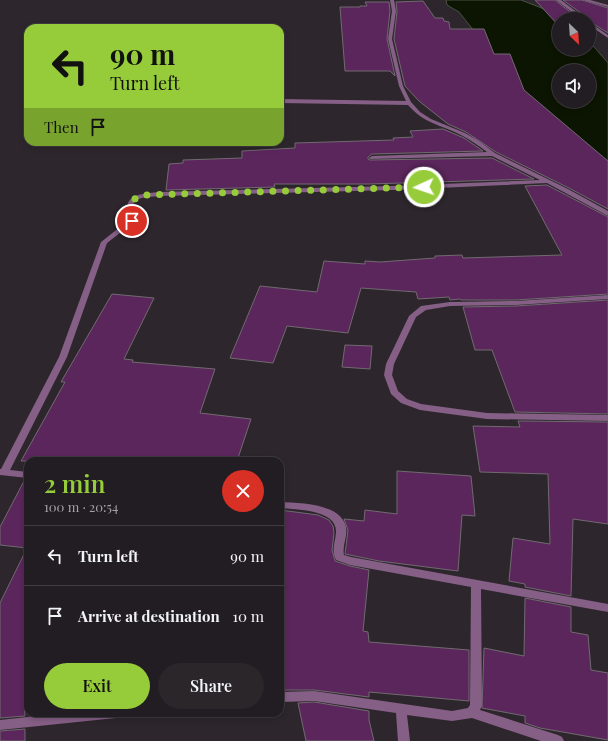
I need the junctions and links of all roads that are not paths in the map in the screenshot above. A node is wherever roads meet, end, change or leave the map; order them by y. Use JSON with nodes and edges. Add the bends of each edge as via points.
{"nodes":[{"id":1,"x":392,"y":0,"type":"edge"},
{"id":2,"x":558,"y":0,"type":"edge"},
{"id":3,"x":585,"y":0,"type":"edge"},
{"id":4,"x":608,"y":6,"type":"edge"},
{"id":5,"x":574,"y":12,"type":"edge"},
{"id":6,"x":596,"y":28,"type":"edge"},
{"id":7,"x":608,"y":37,"type":"edge"},
{"id":8,"x":284,"y":101,"type":"edge"},
{"id":9,"x":410,"y":103,"type":"junction"},
{"id":10,"x":493,"y":154,"type":"junction"},
{"id":11,"x":372,"y":158,"type":"dead end"},
{"id":12,"x":548,"y":181,"type":"junction"},
{"id":13,"x":608,"y":214,"type":"edge"},
{"id":14,"x":608,"y":297,"type":"edge"},
{"id":15,"x":608,"y":418,"type":"edge"},
{"id":16,"x":2,"y":472,"type":"edge"},
{"id":17,"x":24,"y":475,"type":"edge"},
{"id":18,"x":284,"y":506,"type":"edge"},
{"id":19,"x":476,"y":585,"type":"junction"},
{"id":20,"x":608,"y":608,"type":"edge"},
{"id":21,"x":284,"y":697,"type":"edge"},
{"id":22,"x":401,"y":708,"type":"junction"},
{"id":23,"x":472,"y":713,"type":"junction"},
{"id":24,"x":77,"y":717,"type":"edge"},
{"id":25,"x":0,"y":725,"type":"edge"},
{"id":26,"x":404,"y":741,"type":"edge"},
{"id":27,"x":558,"y":741,"type":"edge"}],
"edges":[{"from":1,"to":9,"type":"street","via":[[394,11],[391,45],[401,86]]},
{"from":2,"to":5,"type":"street"},
{"from":3,"to":4,"type":"street"},
{"from":6,"to":7,"type":"street"},
{"from":8,"to":9,"type":"street"},
{"from":9,"to":10,"type":"street","via":[[418,114],[477,142]]},
{"from":10,"to":11,"type":"street"},
{"from":10,"to":12,"type":"street"},
{"from":12,"to":13,"type":"street"},
{"from":12,"to":16,"type":"street","via":[[394,188],[205,192],[145,195],[132,200],[129,207],[132,221],[104,242],[63,358]]},
{"from":14,"to":15,"type":"street","via":[[450,304],[424,308],[413,316],[390,364],[388,375],[394,392],[404,401],[420,407],[487,416]]},
{"from":16,"to":17,"type":"street"},
{"from":18,"to":19,"type":"street","via":[[328,512],[337,518],[341,528],[338,549],[340,557]]},
{"from":19,"to":20,"type":"street"},
{"from":19,"to":23,"type":"street","via":[[476,706]]},
{"from":21,"to":22,"type":"street","via":[[314,696]]},
{"from":22,"to":23,"type":"street","via":[[452,716]]},
{"from":22,"to":26,"type":"street"},
{"from":23,"to":27,"type":"street"},
{"from":24,"to":25,"type":"street"}]}
